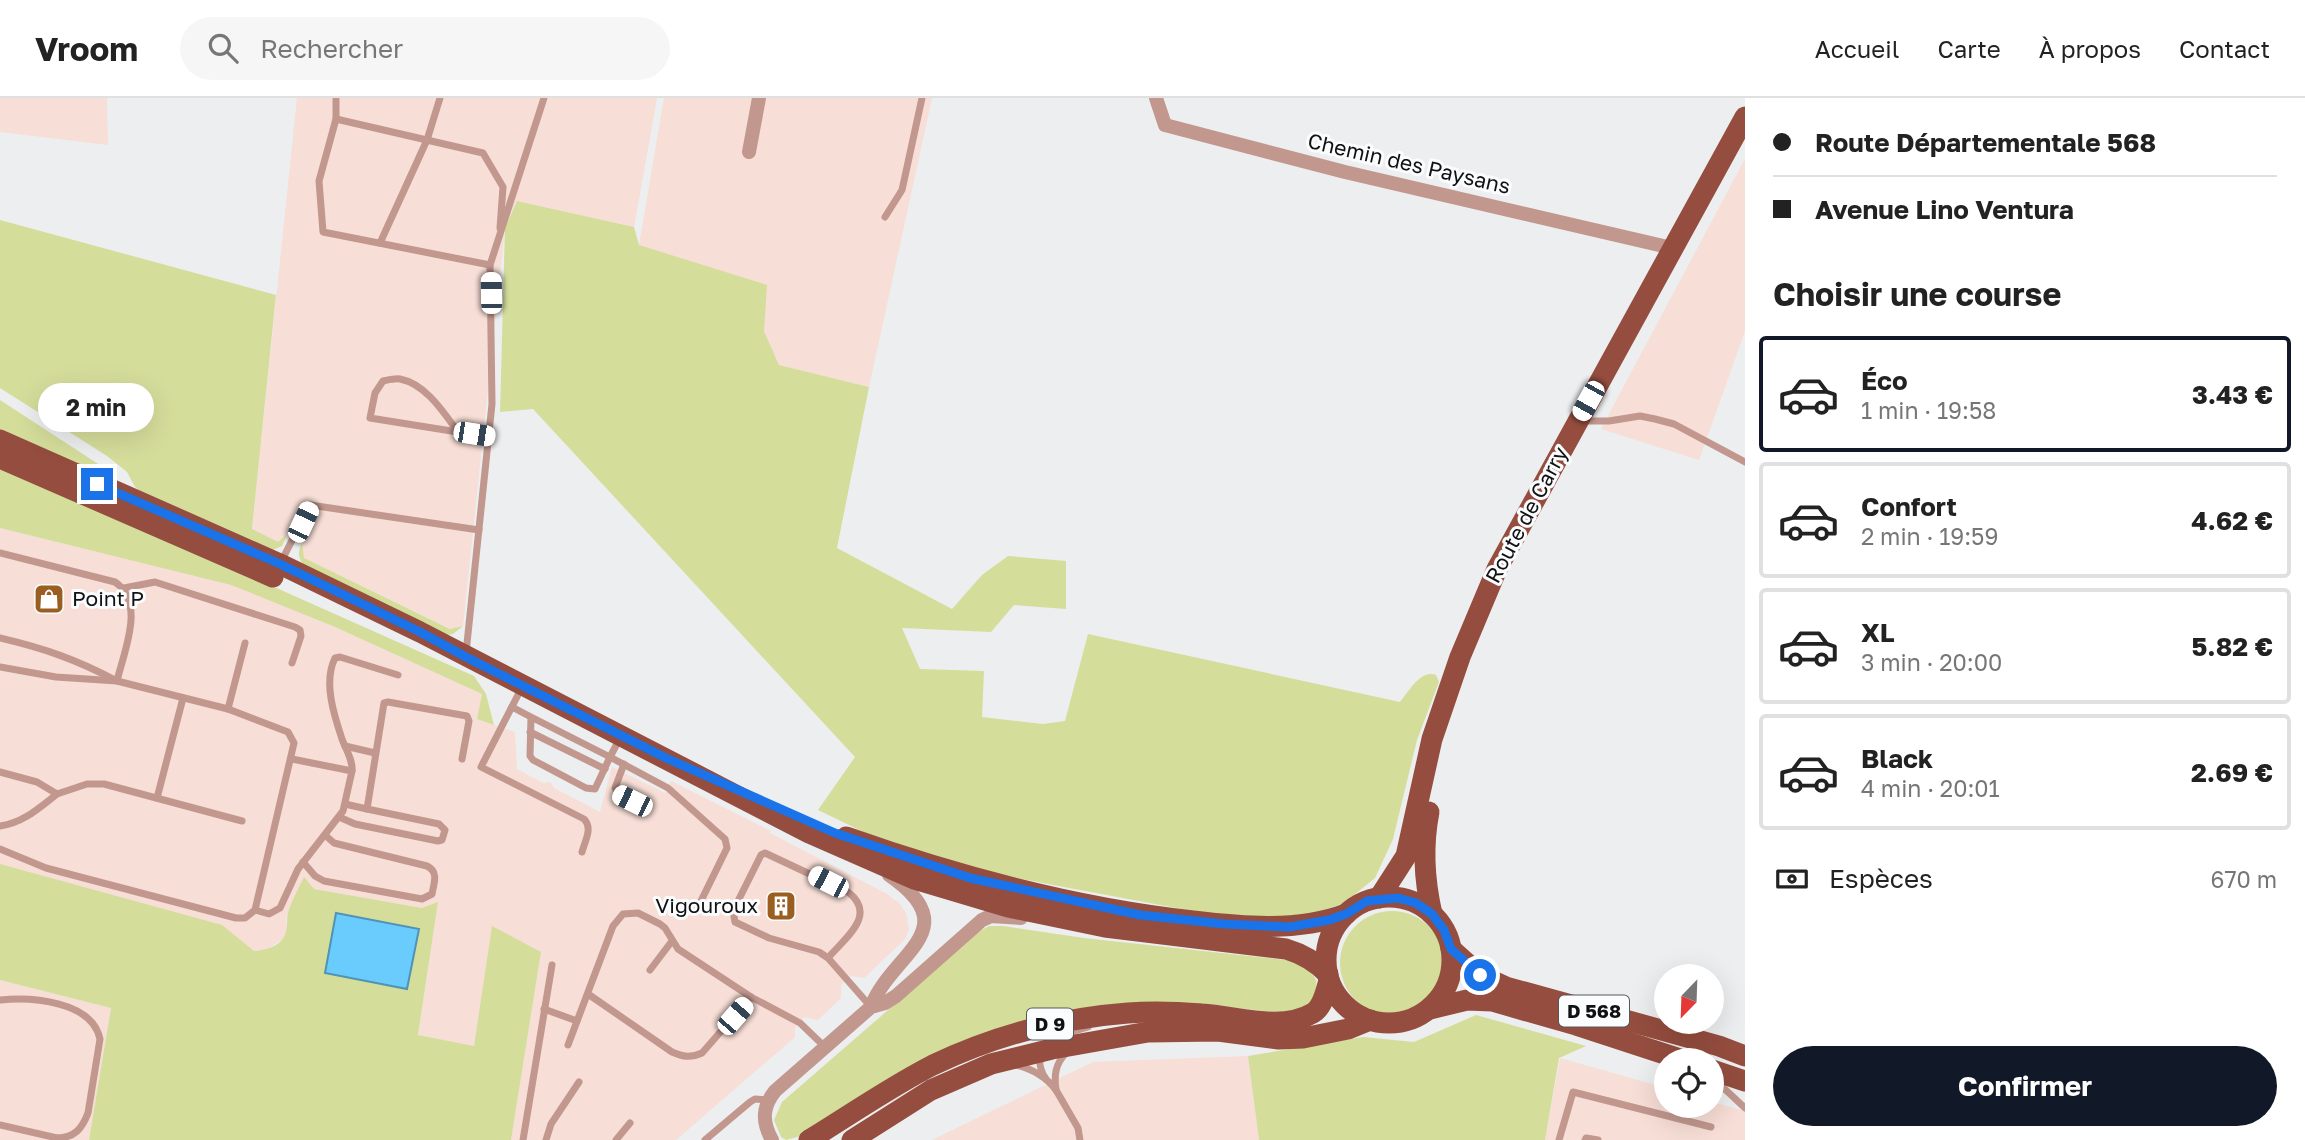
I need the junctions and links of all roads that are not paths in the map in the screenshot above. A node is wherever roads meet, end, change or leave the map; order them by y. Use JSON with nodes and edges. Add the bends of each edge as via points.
{"nodes":[{"id":1,"x":336,"y":98,"type":"edge"},
{"id":2,"x":440,"y":98,"type":"edge"},
{"id":3,"x":544,"y":98,"type":"edge"},
{"id":4,"x":759,"y":98,"type":"edge"},
{"id":5,"x":922,"y":98,"type":"edge"},
{"id":6,"x":1156,"y":98,"type":"edge"},
{"id":7,"x":336,"y":119,"type":"junction"},
{"id":8,"x":1743,"y":124,"type":"edge"},
{"id":9,"x":427,"y":140,"type":"junction"},
{"id":10,"x":749,"y":152,"type":"dead end"},
{"id":11,"x":885,"y":217,"type":"dead end"},
{"id":12,"x":499,"y":238,"type":"junction"},
{"id":13,"x":380,"y":243,"type":"junction"},
{"id":14,"x":1672,"y":248,"type":"junction"},
{"id":15,"x":490,"y":265,"type":"junction"},
{"id":16,"x":1577,"y":421,"type":"junction"},
{"id":17,"x":458,"y":432,"type":"junction"},
{"id":18,"x":489,"y":437,"type":"junction"},
{"id":19,"x":0,"y":440,"type":"edge"},
{"id":20,"x":0,"y":458,"type":"edge"},
{"id":21,"x":1745,"y":462,"type":"edge"},
{"id":22,"x":479,"y":530,"type":"junction"},
{"id":23,"x":0,"y":553,"type":"edge"},
{"id":24,"x":280,"y":564,"type":"junction"},
{"id":25,"x":124,"y":588,"type":"junction"},
{"id":26,"x":0,"y":638,"type":"edge"},
{"id":27,"x":245,"y":643,"type":"dead end"},
{"id":28,"x":466,"y":657,"type":"junction"},
{"id":29,"x":292,"y":663,"type":"dead end"},
{"id":30,"x":0,"y":667,"type":"edge"},
{"id":31,"x":398,"y":675,"type":"dead end"},
{"id":32,"x":117,"y":681,"type":"junction"},
{"id":33,"x":523,"y":685,"type":"junction"},
{"id":34,"x":183,"y":698,"type":"junction"},
{"id":35,"x":1446,"y":700,"type":"junction"},
{"id":36,"x":512,"y":707,"type":"junction"},
{"id":37,"x":228,"y":709,"type":"junction"},
{"id":38,"x":531,"y":717,"type":"junction"},
{"id":39,"x":530,"y":732,"type":"junction"},
{"id":40,"x":621,"y":735,"type":"junction"},
{"id":41,"x":345,"y":746,"type":"junction"},
{"id":42,"x":375,"y":754,"type":"junction"},
{"id":43,"x":610,"y":757,"type":"junction"},
{"id":44,"x":666,"y":758,"type":"junction"},
{"id":45,"x":292,"y":759,"type":"junction"},
{"id":46,"x":461,"y":759,"type":"dead end"},
{"id":47,"x":624,"y":764,"type":"junction"},
{"id":48,"x":606,"y":769,"type":"junction"},
{"id":49,"x":352,"y":771,"type":"junction"},
{"id":50,"x":0,"y":772,"type":"edge"},
{"id":51,"x":57,"y":794,"type":"junction"},
{"id":52,"x":157,"y":798,"type":"junction"},
{"id":53,"x":345,"y":804,"type":"junction"},
{"id":54,"x":646,"y":808,"type":"dead end"},
{"id":55,"x":366,"y":809,"type":"junction"},
{"id":56,"x":339,"y":817,"type":"junction"},
{"id":57,"x":242,"y":821,"type":"dead end"},
{"id":58,"x":0,"y":826,"type":"edge"},
{"id":59,"x":325,"y":835,"type":"junction"},
{"id":60,"x":0,"y":849,"type":"edge"},
{"id":61,"x":582,"y":852,"type":"dead end"},
{"id":62,"x":866,"y":860,"type":"junction"},
{"id":63,"x":303,"y":862,"type":"junction"},
{"id":64,"x":1380,"y":898,"type":"junction"},
{"id":65,"x":697,"y":909,"type":"dead end"},
{"id":66,"x":256,"y":910,"type":"junction"},
{"id":67,"x":1346,"y":914,"type":"junction"},
{"id":68,"x":1432,"y":914,"type":"junction"},
{"id":69,"x":1072,"y":921,"type":"junction"},
{"id":70,"x":672,"y":941,"type":"junction"},
{"id":71,"x":1451,"y":949,"type":"junction"},
{"id":72,"x":828,"y":958,"type":"junction"},
{"id":73,"x":552,"y":965,"type":"dead end"},
{"id":74,"x":650,"y":971,"type":"dead end"},
{"id":75,"x":1329,"y":977,"type":"junction"},
{"id":76,"x":588,"y":994,"type":"junction"},
{"id":77,"x":751,"y":997,"type":"junction"},
{"id":78,"x":0,"y":1000,"type":"edge"},
{"id":79,"x":871,"y":1007,"type":"junction"},
{"id":80,"x":544,"y":1009,"type":"junction"},
{"id":81,"x":1430,"y":1009,"type":"junction"},
{"id":82,"x":1150,"y":1011,"type":"junction"},
{"id":83,"x":1370,"y":1020,"type":"junction"},
{"id":84,"x":1629,"y":1020,"type":"junction"},
{"id":85,"x":578,"y":1021,"type":"junction"},
{"id":86,"x":1576,"y":1025,"type":"junction"},
{"id":87,"x":1082,"y":1043,"type":"junction"},
{"id":88,"x":568,"y":1045,"type":"dead end"},
{"id":89,"x":825,"y":1047,"type":"junction"},
{"id":90,"x":1684,"y":1048,"type":"edge"},
{"id":91,"x":1654,"y":1050,"type":"edge"},
{"id":92,"x":1041,"y":1052,"type":"junction"},
{"id":93,"x":1654,"y":1056,"type":"edge"},
{"id":94,"x":1745,"y":1056,"type":"edge"},
{"id":95,"x":991,"y":1064,"type":"junction"},
{"id":96,"x":1724,"y":1069,"type":"edge"},
{"id":97,"x":1046,"y":1079,"type":"junction"},
{"id":98,"x":1745,"y":1081,"type":"edge"},
{"id":99,"x":579,"y":1082,"type":"dead end"},
{"id":100,"x":1724,"y":1088,"type":"edge"},
{"id":101,"x":1056,"y":1090,"type":"junction"},
{"id":102,"x":769,"y":1100,"type":"junction"},
{"id":103,"x":1745,"y":1108,"type":"edge"},
{"id":104,"x":630,"y":1123,"type":"dead end"},
{"id":105,"x":0,"y":1125,"type":"edge"},
{"id":106,"x":1711,"y":1127,"type":"dead end"},
{"id":107,"x":57,"y":1139,"type":"edge"},
{"id":108,"x":523,"y":1140,"type":"edge"},
{"id":109,"x":546,"y":1140,"type":"edge"},
{"id":110,"x":616,"y":1140,"type":"edge"},
{"id":111,"x":705,"y":1140,"type":"edge"},
{"id":112,"x":772,"y":1140,"type":"edge"},
{"id":113,"x":809,"y":1140,"type":"edge"},
{"id":114,"x":852,"y":1140,"type":"edge"},
{"id":115,"x":1080,"y":1140,"type":"edge"},
{"id":116,"x":1559,"y":1140,"type":"edge"},
{"id":117,"x":1585,"y":1140,"type":"edge"},
{"id":118,"x":1598,"y":1140,"type":"edge"}],
"edges":[{"from":1,"to":7,"type":"lane"},
{"from":2,"to":9,"type":"lane"},
{"from":3,"to":12,"type":"lane"},
{"from":4,"to":10,"type":"street"},
{"from":5,"to":11,"type":"lane","via":[[902,190]]},
{"from":6,"to":14,"type":"street","name":"Chemin des Paysans","via":[[1165,125]]},
{"from":7,"to":9,"type":"lane"},
{"from":7,"to":13,"type":"lane","via":[[319,181],[323,232]]},
{"from":8,"to":14,"type":"main road","name":"Route de Carry"},
{"from":9,"to":12,"type":"lane","via":[[483,153],[503,187]]},
{"from":9,"to":13,"type":"lane"},
{"from":12,"to":15,"type":"lane"},
{"from":13,"to":15,"type":"lane"},
{"from":14,"to":16,"type":"main road","name":"Route de Carry"},
{"from":15,"to":18,"type":"lane"},
{"from":16,"to":21,"type":"lane","via":[[1655,419],[1674,424]]},
{"from":16,"to":35,"type":"main road","name":"Route de Carry","via":[[1497,569]]},
{"from":17,"to":17,"type":"lane","via":[[370,418],[374,393],[383,381],[399,378],[415,385]]},
{"from":17,"to":18,"type":"lane"},
{"from":18,"to":22,"type":"lane"},
{"from":19,"to":24,"type":"main road"},
{"from":20,"to":28,"type":"main road"},
{"from":22,"to":24,"type":"lane","via":[[310,505]]},
{"from":22,"to":28,"type":"lane"},
{"from":23,"to":25,"type":"lane"},
{"from":24,"to":28,"type":"main road"},
{"from":25,"to":29,"type":"lane","via":[[155,582],[295,627],[301,636]]},
{"from":25,"to":32,"type":"lane","via":[[132,616]]},
{"from":26,"to":32,"type":"lane","via":[[76,659]]},
{"from":27,"to":37,"type":"lane"},
{"from":28,"to":33,"type":"main road"},
{"from":30,"to":32,"type":"lane"},
{"from":31,"to":41,"type":"lane","via":[[335,658],[329,679],[331,699]]},
{"from":32,"to":34,"type":"lane"},
{"from":33,"to":36,"type":"lane"},
{"from":33,"to":40,"type":"main road"},
{"from":34,"to":37,"type":"lane"},
{"from":34,"to":52,"type":"lane"},
{"from":35,"to":64,"type":"main road","name":"Route de Carry","via":[[1406,856]]},
{"from":35,"to":68,"type":"main road","name":"Route de Carry","via":[[1424,855]]},
{"from":36,"to":38,"type":"lane"},
{"from":36,"to":61,"type":"lane","via":[[481,767],[584,819],[589,828]]},
{"from":37,"to":45,"type":"lane","via":[[288,732],[294,743]]},
{"from":38,"to":39,"type":"lane"},
{"from":38,"to":43,"type":"lane"},
{"from":39,"to":48,"type":"lane"},
{"from":39,"to":48,"type":"lane","via":[[530,756],[596,789]]},
{"from":40,"to":43,"type":"lane"},
{"from":40,"to":44,"type":"main road"},
{"from":41,"to":42,"type":"lane"},
{"from":41,"to":49,"type":"lane"},
{"from":42,"to":46,"type":"lane","via":[[382,708],[388,702],[467,716]]},
{"from":42,"to":55,"type":"lane"},
{"from":43,"to":47,"type":"lane"},
{"from":43,"to":48,"type":"lane"},
{"from":44,"to":62,"type":"main road"},
{"from":44,"to":67,"type":"main road","via":[[826,830],[970,878],[1074,902],[1140,915],[1237,925],[1289,927]]},
{"from":45,"to":49,"type":"lane"},
{"from":45,"to":66,"type":"lane"},
{"from":47,"to":54,"type":"lane","via":[[615,788]]},
{"from":47,"to":65,"type":"lane","via":[[668,788],[725,839],[727,848]]},
{"from":49,"to":53,"type":"lane"},
{"from":50,"to":51,"type":"lane","via":[[37,782]]},
{"from":51,"to":52,"type":"lane","via":[[87,784],[104,784]]},
{"from":51,"to":58,"type":"lane","via":[[15,824]]},
{"from":52,"to":57,"type":"lane"},
{"from":53,"to":55,"type":"lane"},
{"from":53,"to":56,"type":"lane"},
{"from":55,"to":56,"type":"lane","via":[[439,824],[444,826],[444,836],[438,841]]},
{"from":56,"to":59,"type":"lane"},
{"from":59,"to":63,"type":"lane"},
{"from":59,"to":63,"type":"lane","via":[[334,843],[433,869],[432,894],[422,899],[324,881]]},
{"from":60,"to":66,"type":"lane","via":[[46,867],[236,918]]},
{"from":62,"to":69,"type":"main road","via":[[961,895]]},
{"from":62,"to":79,"type":"street","via":[[911,893],[924,919],[919,940],[881,984]]},
{"from":63,"to":66,"type":"lane","via":[[280,908],[269,914]]},
{"from":64,"to":67,"type":"main road"},
{"from":64,"to":68,"type":"main road","via":[[1416,903]]},
{"from":67,"to":75,"type":"main road","via":[[1329,942]]},
{"from":68,"to":71,"type":"main road"},
{"from":69,"to":75,"type":"main road","via":[[1286,949],[1310,958]]},
{"from":69,"to":79,"type":"street","via":[[991,916],[896,996]]},
{"from":70,"to":74,"type":"lane"},
{"from":70,"to":76,"type":"lane","via":[[660,924],[638,913],[623,914],[612,926]]},
{"from":70,"to":77,"type":"lane"},
{"from":71,"to":81,"type":"main road","via":[[1449,982]]},
{"from":71,"to":84,"type":"main road","number":"D 568","via":[[1480,975],[1506,987]]},
{"from":72,"to":72,"type":"lane","via":[[861,917],[856,898],[761,855],[733,911],[735,922],[769,939]]},
{"from":72,"to":79,"type":"lane"},
{"from":73,"to":80,"type":"lane"},
{"from":75,"to":82,"type":"main road","number":"D 9","via":[[1315,1012],[1295,1020]]},
{"from":75,"to":83,"type":"main road","via":[[1338,998]]},
{"from":76,"to":77,"type":"lane","via":[[672,1052],[693,1057],[702,1054]]},
{"from":76,"to":85,"type":"lane"},
{"from":77,"to":89,"type":"lane","via":[[800,1023]]},
{"from":78,"to":107,"type":"lane","via":[[63,1006],[88,1018],[98,1030],[88,1113],[76,1133]]},
{"from":79,"to":89,"type":"street"},
{"from":80,"to":85,"type":"lane"},
{"from":80,"to":108,"type":"lane"},
{"from":81,"to":83,"type":"main road","via":[[1399,1023]]},
{"from":81,"to":86,"type":"main road","number":"D 568","via":[[1467,1000],[1492,1001]]},
{"from":82,"to":92,"type":"lane","via":[[1055,1035]]},
{"from":82,"to":113,"type":"main road","number":"D 9","via":[[1084,1018],[993,1040],[932,1066]]},
{"from":83,"to":87,"type":"main road","number":"D 9","via":[[1303,1038],[1218,1031],[1148,1032]]},
{"from":84,"to":90,"type":"lane"},
{"from":84,"to":94,"type":"main road","number":"D 568"},
{"from":85,"to":88,"type":"lane"},
{"from":86,"to":91,"type":"main road","number":"D 568"},
{"from":86,"to":93,"type":"lane"},
{"from":87,"to":92,"type":"main road","number":"D 9"},
{"from":87,"to":101,"type":"lane","via":[[1060,1059]]},
{"from":89,"to":102,"type":"street"},
{"from":92,"to":95,"type":"main road","number":"D 9"},
{"from":92,"to":97,"type":"lane","via":[[1039,1067]]},
{"from":95,"to":97,"type":"lane","via":[[1020,1066]]},
{"from":95,"to":114,"type":"main road","number":"D 9","via":[[931,1090]]},
{"from":96,"to":98,"type":"main road"},
{"from":97,"to":101,"type":"lane"},
{"from":99,"to":109,"type":"lane","via":[[551,1124]]},
{"from":100,"to":103,"type":"lane"},
{"from":101,"to":115,"type":"lane"},
{"from":102,"to":111,"type":"lane","via":[[750,1102]]},
{"from":102,"to":112,"type":"street","via":[[764,1121]]},
{"from":104,"to":110,"type":"lane"},
{"from":105,"to":107,"type":"lane"},
{"from":106,"to":116,"type":"lane","via":[[1573,1092]]},
{"from":117,"to":118,"type":"lane"}]}
